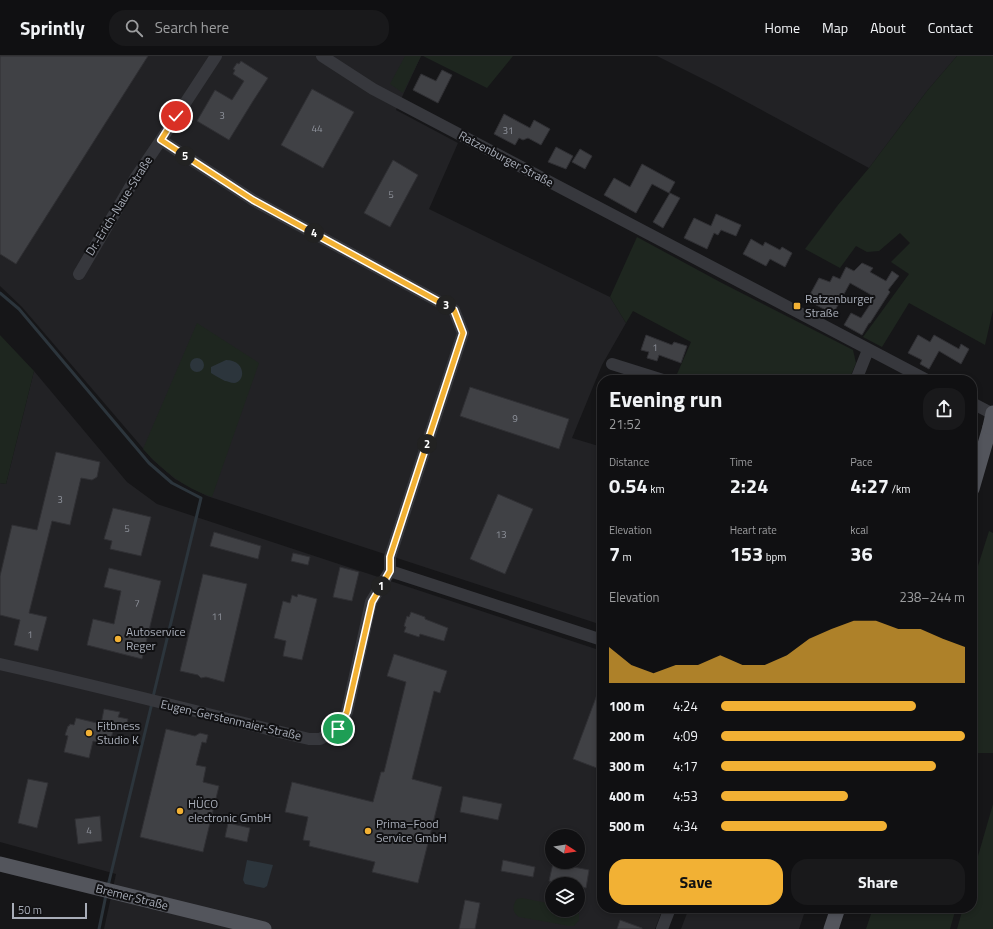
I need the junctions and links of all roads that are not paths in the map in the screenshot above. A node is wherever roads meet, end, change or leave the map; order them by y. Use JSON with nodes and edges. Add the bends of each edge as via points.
{"nodes":[{"id":1,"x":322,"y":56,"type":"edge"},
{"id":2,"x":216,"y":58,"type":"edge"},
{"id":3,"x":161,"y":140,"type":"junction"},
{"id":4,"x":79,"y":274,"type":"dead end"},
{"id":5,"x":868,"y":350,"type":"junction"},
{"id":6,"x":612,"y":364,"type":"dead end"},
{"id":7,"x":647,"y":375,"type":"edge"},
{"id":8,"x":858,"y":375,"type":"edge"},
{"id":9,"x":917,"y":375,"type":"edge"},
{"id":10,"x":977,"y":407,"type":"edge"},
{"id":11,"x":992,"y":418,"type":"edge"},
{"id":12,"x":977,"y":471,"type":"edge"},
{"id":13,"x":390,"y":571,"type":"junction"},
{"id":14,"x":597,"y":638,"type":"edge"},
{"id":15,"x":0,"y":664,"type":"edge"},
{"id":16,"x":0,"y":864,"type":"edge"},
{"id":17,"x":668,"y":913,"type":"edge"},
{"id":18,"x":836,"y":913,"type":"edge"},
{"id":19,"x":264,"y":929,"type":"edge"},
{"id":20,"x":662,"y":929,"type":"edge"},
{"id":21,"x":830,"y":929,"type":"edge"}],
"edges":[{"from":1,"to":5,"type":"street","name":"Ratzenburger Straße","via":[[374,89]]},
{"from":2,"to":3,"type":"street","name":"Dr.-Erich-Naue-Straße"},
{"from":3,"to":4,"type":"street","name":"Dr.-Erich-Naue-Straße","via":[[136,177]]},
{"from":3,"to":13,"type":"street","via":[[253,200],[454,310],[463,333],[390,557]]},
{"from":5,"to":8,"type":"street"},
{"from":5,"to":9,"type":"street","name":"Ratzenburger Straße"},
{"from":6,"to":7,"type":"street"},
{"from":10,"to":11,"type":"street"},
{"from":11,"to":12,"type":"main road"},
{"from":13,"to":14,"type":"street"},
{"from":13,"to":15,"type":"street","name":"Eugen-Gerstenmaier-Straße","via":[[372,602],[347,712],[338,729],[320,739],[309,739]]},
{"from":16,"to":19,"type":"main road","name":"Bremer Straße"},
{"from":17,"to":20,"type":"street"},
{"from":18,"to":21,"type":"main road"}]}
